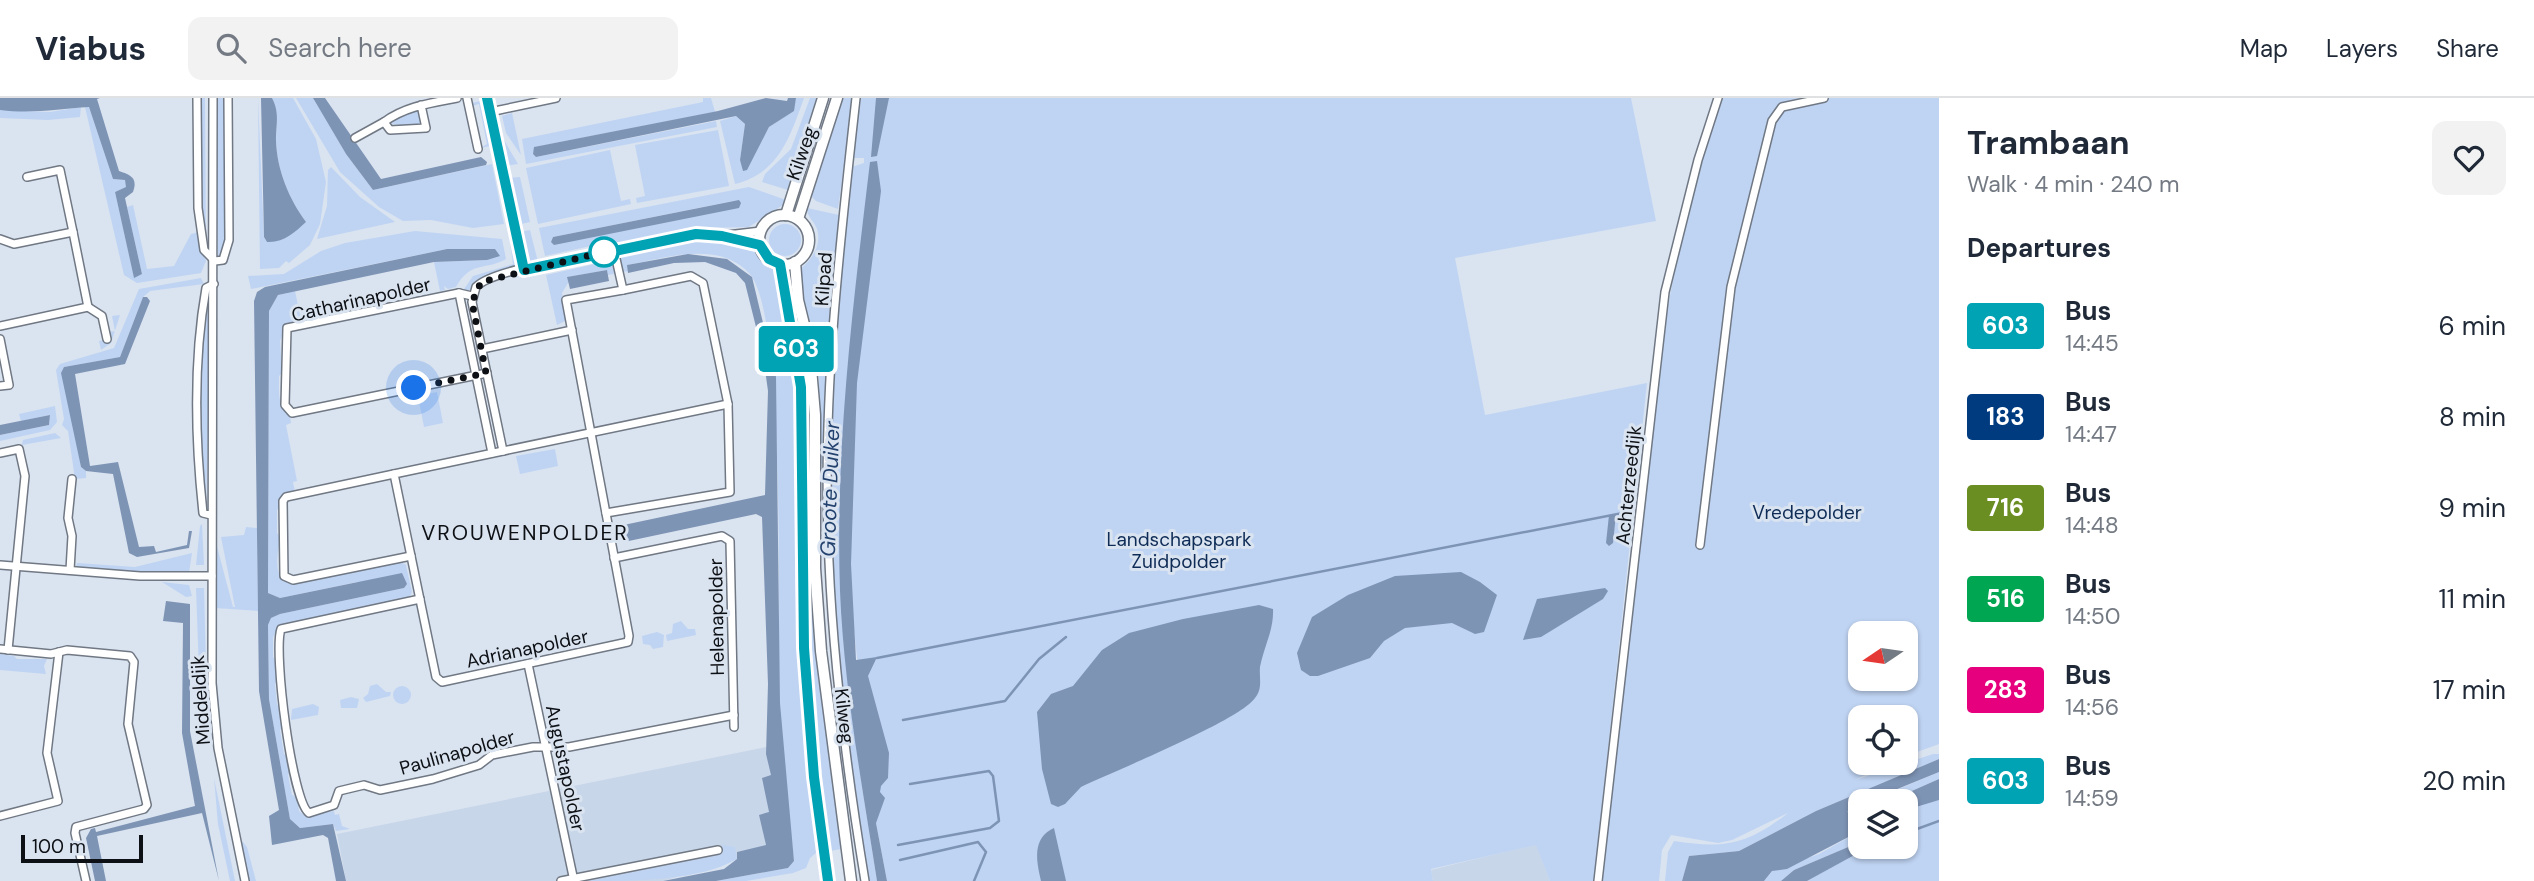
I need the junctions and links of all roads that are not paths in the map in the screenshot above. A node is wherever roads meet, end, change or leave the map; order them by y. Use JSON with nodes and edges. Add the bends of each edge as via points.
{"nodes":[{"id":1,"x":197,"y":98,"type":"edge"},
{"id":2,"x":213,"y":98,"type":"edge"},
{"id":3,"x":228,"y":98,"type":"edge"},
{"id":4,"x":457,"y":98,"type":"edge"},
{"id":5,"x":467,"y":98,"type":"edge"},
{"id":6,"x":487,"y":98,"type":"edge"},
{"id":7,"x":509,"y":98,"type":"edge"},
{"id":8,"x":556,"y":98,"type":"edge"},
{"id":9,"x":823,"y":98,"type":"edge"},
{"id":10,"x":837,"y":98,"type":"edge"},
{"id":11,"x":856,"y":98,"type":"edge"},
{"id":12,"x":1718,"y":98,"type":"edge"},
{"id":13,"x":1824,"y":98,"type":"edge"},
{"id":14,"x":421,"y":105,"type":"junction"},
{"id":15,"x":511,"y":107,"type":"junction"},
{"id":16,"x":490,"y":112,"type":"junction"},
{"id":17,"x":384,"y":122,"type":"junction"},
{"id":18,"x":355,"y":138,"type":"dead end"},
{"id":19,"x":478,"y":149,"type":"dead end"},
{"id":20,"x":27,"y":177,"type":"dead end"},
{"id":21,"x":786,"y":215,"type":"junction"},
{"id":22,"x":797,"y":219,"type":"junction"},
{"id":23,"x":761,"y":231,"type":"junction"},
{"id":24,"x":73,"y":232,"type":"junction"},
{"id":25,"x":722,"y":236,"type":"junction"},
{"id":26,"x":0,"y":239,"type":"edge"},
{"id":27,"x":760,"y":245,"type":"junction"},
{"id":28,"x":614,"y":250,"type":"junction"},
{"id":29,"x":215,"y":261,"type":"junction"},
{"id":30,"x":795,"y":262,"type":"junction"},
{"id":31,"x":780,"y":264,"type":"junction"},
{"id":32,"x":524,"y":270,"type":"junction"},
{"id":33,"x":214,"y":284,"type":"junction"},
{"id":34,"x":623,"y":290,"type":"junction"},
{"id":35,"x":459,"y":293,"type":"junction"},
{"id":36,"x":472,"y":296,"type":"junction"},
{"id":37,"x":88,"y":307,"type":"junction"},
{"id":38,"x":0,"y":326,"type":"edge"},
{"id":39,"x":572,"y":330,"type":"junction"},
{"id":40,"x":0,"y":339,"type":"edge"},
{"id":41,"x":107,"y":339,"type":"dead end"},
{"id":42,"x":482,"y":349,"type":"junction"},
{"id":43,"x":486,"y":373,"type":"junction"},
{"id":44,"x":475,"y":375,"type":"junction"},
{"id":45,"x":0,"y":387,"type":"edge"},
{"id":46,"x":728,"y":404,"type":"junction"},
{"id":47,"x":590,"y":431,"type":"junction"},
{"id":48,"x":503,"y":451,"type":"junction"},
{"id":49,"x":0,"y":453,"type":"edge"},
{"id":50,"x":492,"y":453,"type":"junction"},
{"id":51,"x":394,"y":474,"type":"junction"},
{"id":52,"x":72,"y":479,"type":"dead end"},
{"id":53,"x":606,"y":513,"type":"junction"},
{"id":54,"x":211,"y":515,"type":"junction"},
{"id":55,"x":1700,"y":545,"type":"dead end"},
{"id":56,"x":411,"y":556,"type":"junction"},
{"id":57,"x":614,"y":558,"type":"junction"},
{"id":58,"x":0,"y":565,"type":"edge"},
{"id":59,"x":15,"y":567,"type":"junction"},
{"id":60,"x":70,"y":570,"type":"junction"},
{"id":61,"x":212,"y":576,"type":"junction"},
{"id":62,"x":420,"y":599,"type":"junction"},
{"id":63,"x":4,"y":650,"type":"edge"},
{"id":64,"x":59,"y":652,"type":"junction"},
{"id":65,"x":528,"y":664,"type":"junction"},
{"id":66,"x":734,"y":715,"type":"junction"},
{"id":67,"x":734,"y":727,"type":"dead end"},
{"id":68,"x":545,"y":747,"type":"junction"},
{"id":69,"x":0,"y":816,"type":"edge"},
{"id":70,"x":718,"y":850,"type":"dead end"},
{"id":71,"x":573,"y":880,"type":"edge"},
{"id":72,"x":849,"y":880,"type":"edge"},
{"id":73,"x":86,"y":881,"type":"edge"},
{"id":74,"x":245,"y":881,"type":"edge"},
{"id":75,"x":561,"y":881,"type":"edge"},
{"id":76,"x":828,"y":881,"type":"edge"},
{"id":77,"x":865,"y":881,"type":"edge"},
{"id":78,"x":1598,"y":881,"type":"edge"}],
"edges":[{"from":1,"to":29,"type":"street","name":"Middeldijk","via":[[198,208],[204,250]]},
{"from":2,"to":29,"type":"street","name":"Middeldijk"},
{"from":3,"to":29,"type":"street","name":"Middeldijk","via":[[229,240],[223,260]]},
{"from":4,"to":14,"type":"street"},
{"from":5,"to":19,"type":"street"},
{"from":6,"to":16,"type":"street"},
{"from":7,"to":15,"type":"street"},
{"from":8,"to":15,"type":"street"},
{"from":9,"to":21,"type":"main road","name":"Kilweg"},
{"from":10,"to":22,"type":"main road","name":"Kilweg"},
{"from":11,"to":77,"type":"street","name":"Kilpad","via":[[832,361],[828,530],[835,657]]},
{"from":12,"to":78,"type":"street","name":"Achterzeedijk","via":[[1665,292]]},
{"from":13,"to":55,"type":"street","via":[[1782,107],[1772,121],[1731,287]]},
{"from":14,"to":17,"type":"street","via":[[401,110]]},
{"from":14,"to":17,"type":"street","via":[[425,128],[390,130]]},
{"from":15,"to":16,"type":"street"},
{"from":16,"to":32,"type":"street"},
{"from":17,"to":18,"type":"street"},
{"from":20,"to":24,"type":"street","via":[[60,170]]},
{"from":21,"to":22,"type":"main road"},
{"from":21,"to":23,"type":"main road","via":[[771,219]]},
{"from":22,"to":30,"type":"main road","via":[[809,241]]},
{"from":23,"to":25,"type":"street"},
{"from":23,"to":27,"type":"main road"},
{"from":24,"to":26,"type":"street","via":[[14,244]]},
{"from":24,"to":37,"type":"street"},
{"from":25,"to":27,"type":"street"},
{"from":25,"to":28,"type":"street","via":[[696,234]]},
{"from":27,"to":31,"type":"main road","via":[[769,259]]},
{"from":28,"to":32,"type":"street"},
{"from":28,"to":34,"type":"street"},
{"from":29,"to":33,"type":"street","name":"Middeldijk"},
{"from":30,"to":31,"type":"main road"},
{"from":30,"to":72,"type":"main road","name":"Kilweg","via":[[815,415],[815,554],[821,650]]},
{"from":31,"to":76,"type":"main road","name":"Kilweg","via":[[801,387],[804,648]]},
{"from":32,"to":36,"type":"street","via":[[481,282]]},
{"from":33,"to":54,"type":"street","name":"Middeldijk"},
{"from":33,"to":54,"type":"street","name":"Middeldijk","via":[[206,288],[201,315],[197,384],[203,513]]},
{"from":34,"to":39,"type":"street","name":"Adrianapolder","via":[[566,300]]},
{"from":34,"to":46,"type":"street","via":[[691,276],[703,283]]},
{"from":35,"to":36,"type":"street","name":"Catharinapolder"},
{"from":35,"to":44,"type":"street"},
{"from":35,"to":44,"type":"street","name":"Catharinapolder","via":[[287,328],[285,405],[292,413]]},
{"from":36,"to":42,"type":"street"},
{"from":37,"to":38,"type":"street"},
{"from":37,"to":41,"type":"street","via":[[102,316]]},
{"from":39,"to":42,"type":"street"},
{"from":39,"to":47,"type":"street","name":"Adrianapolder"},
{"from":40,"to":45,"type":"street","via":[[9,385]]},
{"from":42,"to":43,"type":"street"},
{"from":43,"to":44,"type":"street","name":"Catharinapolder"},
{"from":43,"to":48,"type":"street"},
{"from":44,"to":50,"type":"street"},
{"from":46,"to":47,"type":"street"},
{"from":46,"to":53,"type":"street","via":[[730,492]]},
{"from":47,"to":48,"type":"street"},
{"from":47,"to":53,"type":"street","name":"Adrianapolder"},
{"from":48,"to":50,"type":"street"},
{"from":49,"to":59,"type":"street","via":[[19,449],[25,476]]},
{"from":50,"to":51,"type":"street"},
{"from":51,"to":56,"type":"street","name":"Adrianapolder"},
{"from":51,"to":56,"type":"street","via":[[286,497],[284,576],[293,580]]},
{"from":52,"to":60,"type":"street"},
{"from":53,"to":57,"type":"street","name":"Adrianapolder"},
{"from":54,"to":61,"type":"street","name":"Middeldijk"},
{"from":56,"to":62,"type":"street","name":"Adrianapolder"},
{"from":57,"to":65,"type":"street","name":"Adrianapolder","via":[[628,642]]},
{"from":57,"to":66,"type":"street","name":"Helenapolder","via":[[722,536],[730,541]]},
{"from":58,"to":59,"type":"street"},
{"from":59,"to":60,"type":"street"},
{"from":59,"to":63,"type":"street"},
{"from":60,"to":61,"type":"street"},
{"from":61,"to":74,"type":"street","name":"Middeldijk","via":[[214,714]]},
{"from":62,"to":65,"type":"street","name":"Adrianapolder","via":[[436,677],[442,682]]},
{"from":62,"to":68,"type":"street","name":"Paulinapolder","via":[[281,629],[279,668],[302,809],[309,813],[334,805],[339,790],[364,785],[380,790],[479,765],[492,755]]},
{"from":63,"to":64,"type":"street"},
{"from":64,"to":69,"type":"street","via":[[47,753],[58,801]]},
{"from":64,"to":73,"type":"street","via":[[130,656],[134,662],[128,724],[147,805],[76,827]]},
{"from":65,"to":68,"type":"street","name":"Augustapolder"},
{"from":66,"to":67,"type":"street","name":"Helenapolder"},
{"from":66,"to":68,"type":"street","name":"Paulinapolder","via":[[569,747]]},
{"from":68,"to":71,"type":"street","name":"Augustapolder"},
{"from":70,"to":71,"type":"street"},
{"from":71,"to":75,"type":"street"}]}
